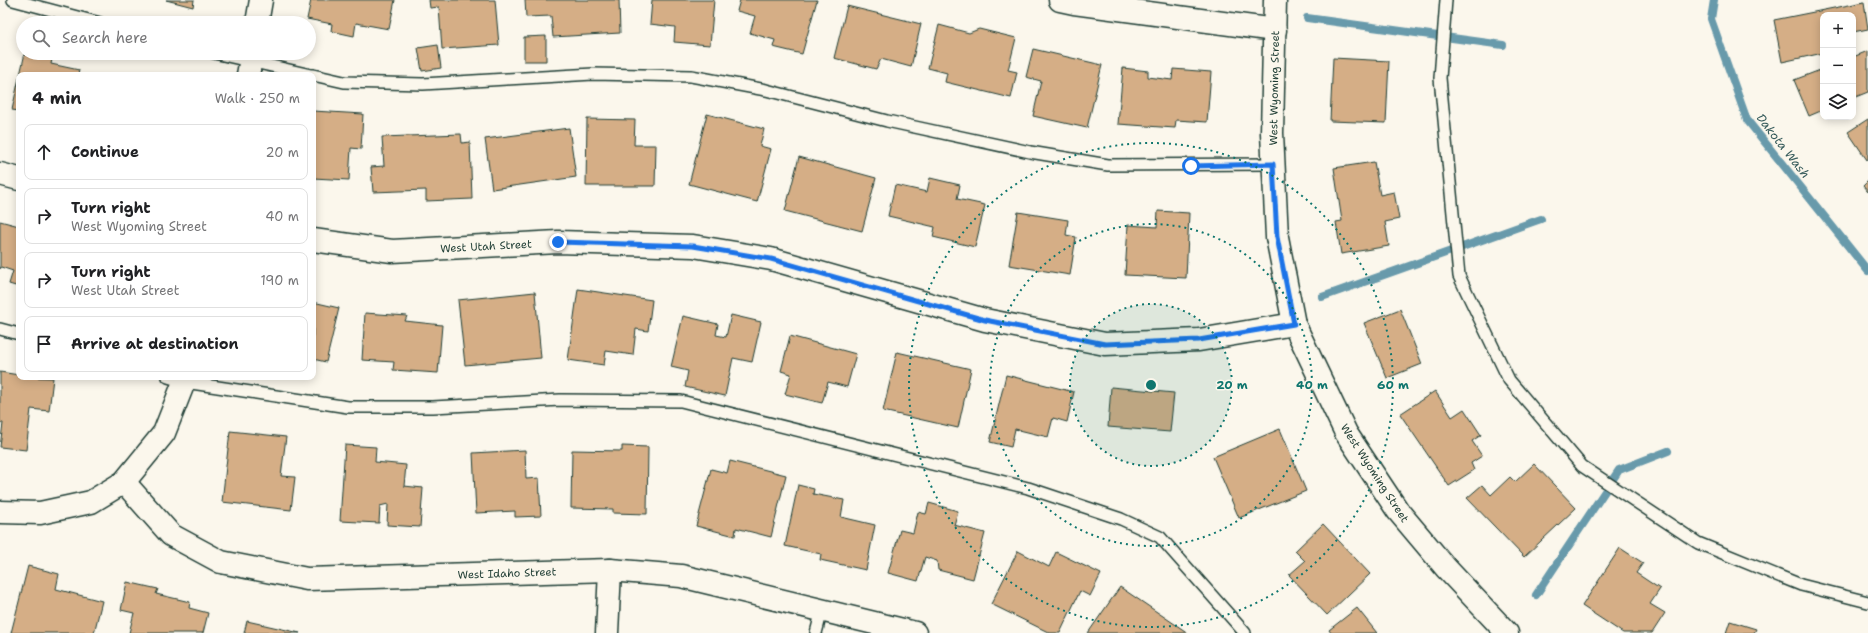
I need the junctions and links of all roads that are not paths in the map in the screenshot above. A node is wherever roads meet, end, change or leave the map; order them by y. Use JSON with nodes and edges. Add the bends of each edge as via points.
{"nodes":[{"id":1,"x":13,"y":0,"type":"edge"},
{"id":2,"x":260,"y":0,"type":"edge"},
{"id":3,"x":1060,"y":0,"type":"edge"},
{"id":4,"x":1275,"y":0,"type":"edge"},
{"id":5,"x":1446,"y":0,"type":"edge"},
{"id":6,"x":74,"y":16,"type":"edge"},
{"id":7,"x":258,"y":16,"type":"edge"},
{"id":8,"x":1275,"y":30,"type":"junction"},
{"id":9,"x":239,"y":60,"type":"edge"},
{"id":10,"x":250,"y":63,"type":"edge"},
{"id":11,"x":296,"y":72,"type":"edge"},
{"id":12,"x":316,"y":76,"type":"edge"},
{"id":13,"x":1273,"y":164,"type":"junction"},
{"id":14,"x":0,"y":174,"type":"edge"},
{"id":15,"x":16,"y":178,"type":"edge"},
{"id":16,"x":316,"y":240,"type":"edge"},
{"id":17,"x":1294,"y":324,"type":"junction"},
{"id":18,"x":0,"y":329,"type":"edge"},
{"id":19,"x":16,"y":333,"type":"edge"},
{"id":20,"x":179,"y":380,"type":"edge"},
{"id":21,"x":185,"y":380,"type":"edge"},
{"id":22,"x":124,"y":482,"type":"junction"},
{"id":23,"x":0,"y":512,"type":"edge"},
{"id":24,"x":610,"y":570,"type":"junction"},
{"id":25,"x":1868,"y":602,"type":"edge"},
{"id":26,"x":822,"y":610,"type":"junction"},
{"id":27,"x":607,"y":633,"type":"edge"},
{"id":28,"x":816,"y":633,"type":"edge"},
{"id":29,"x":915,"y":633,"type":"edge"},
{"id":30,"x":1245,"y":633,"type":"edge"},
{"id":31,"x":1507,"y":633,"type":"edge"}],
"edges":[{"from":1,"to":6,"type":"lane"},
{"from":2,"to":7,"type":"street"},
{"from":3,"to":8,"type":"street"},
{"from":4,"to":8,"type":"street","name":"West Wyoming Street"},
{"from":5,"to":25,"type":"lane","via":[[1440,78],[1459,276],[1509,380],[1582,466],[1698,543],[1801,585]]},
{"from":8,"to":13,"type":"street","name":"West Wyoming Street"},
{"from":9,"to":10,"type":"lane"},
{"from":10,"to":11,"type":"lane"},
{"from":12,"to":13,"type":"lane","via":[[344,82],[424,84],[593,74],[691,76],[766,90],[887,121],[1030,152],[1108,165]]},
{"from":13,"to":17,"type":"street","name":"West Wyoming Street","via":[[1277,237]]},
{"from":14,"to":15,"type":"street"},
{"from":16,"to":17,"type":"street","name":"West Utah Street","via":[[392,252],[558,242],[693,246],[771,259],[985,320],[1105,344],[1199,340]]},
{"from":17,"to":31,"type":"street","name":"West Wyoming Street","via":[[1346,433],[1398,512]]},
{"from":18,"to":19,"type":"lane"},
{"from":20,"to":22,"type":"street","via":[[164,433]]},
{"from":21,"to":30,"type":"lane","via":[[348,407],[433,407],[560,400],[681,401],[1028,488],[1121,519],[1160,537]]},
{"from":22,"to":23,"type":"street","via":[[91,502],[40,513]]},
{"from":22,"to":24,"type":"street","name":"West Idaho Street","via":[[171,534],[221,562],[307,579]]},
{"from":24,"to":26,"type":"street","name":"West Idaho Street","via":[[681,576]]},
{"from":24,"to":27,"type":"street"},
{"from":26,"to":28,"type":"lane"},
{"from":26,"to":29,"type":"street","name":"West Idaho Street"}]}
